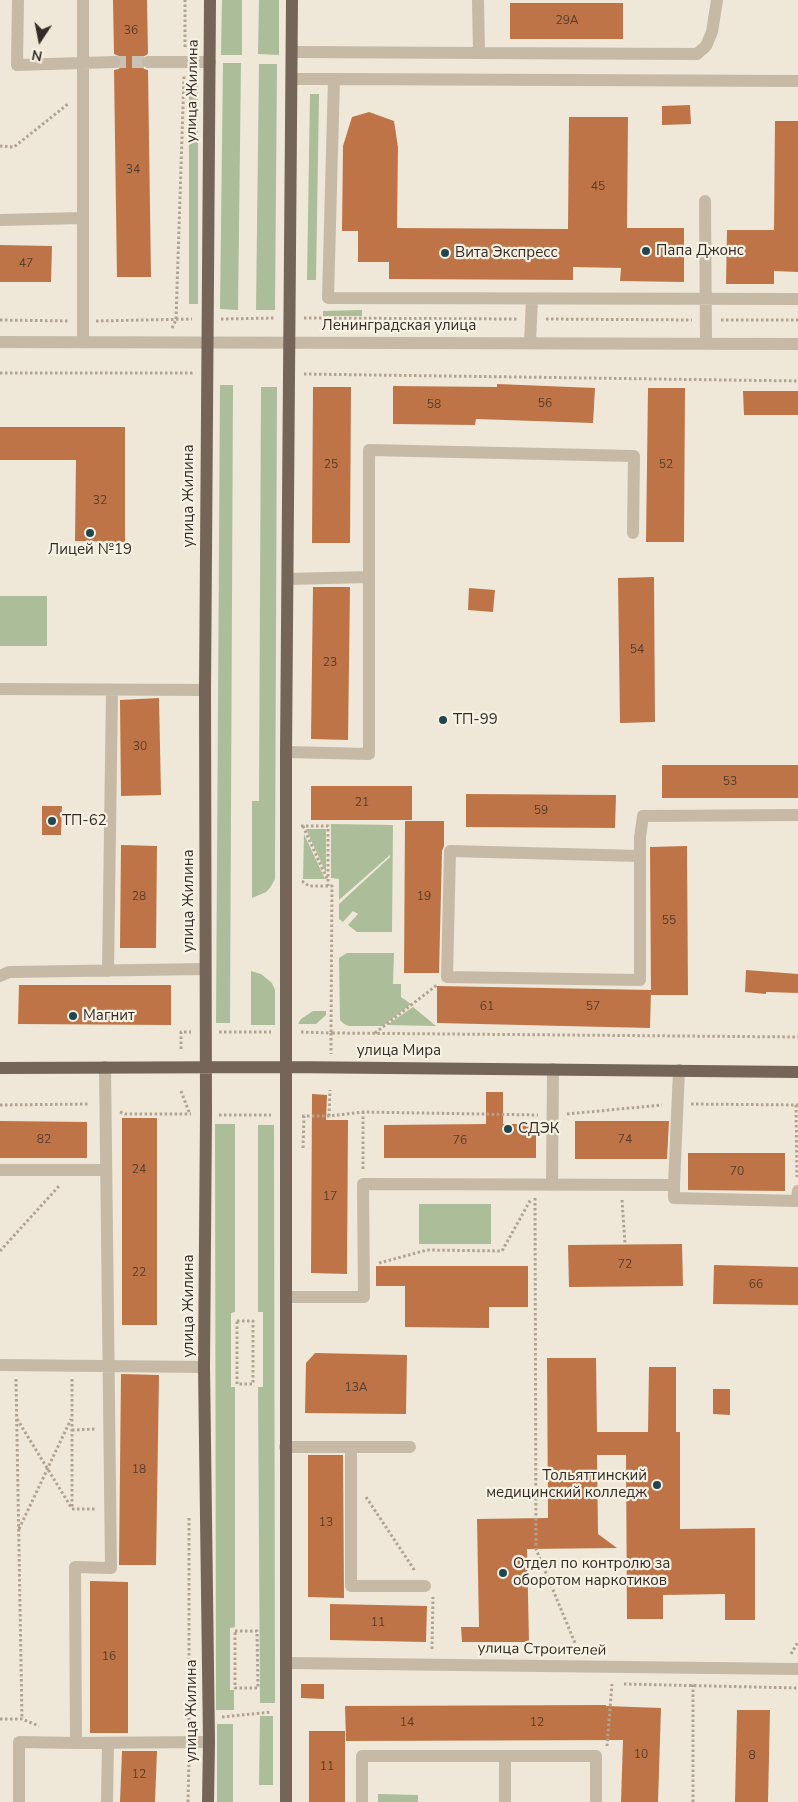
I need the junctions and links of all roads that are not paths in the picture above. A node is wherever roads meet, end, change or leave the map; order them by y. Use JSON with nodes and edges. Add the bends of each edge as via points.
{"nodes":[{"id":1,"x":18,"y":0,"type":"edge"},
{"id":2,"x":83,"y":0,"type":"edge"},
{"id":3,"x":210,"y":0,"type":"edge"},
{"id":4,"x":292,"y":0,"type":"edge"},
{"id":5,"x":478,"y":0,"type":"edge"},
{"id":6,"x":717,"y":0,"type":"edge"},
{"id":7,"x":292,"y":52,"type":"junction"},
{"id":8,"x":478,"y":53,"type":"junction"},
{"id":9,"x":83,"y":62,"type":"junction"},
{"id":10,"x":114,"y":62,"type":"tunnel mouth"},
{"id":11,"x":148,"y":62,"type":"tunnel mouth"},
{"id":12,"x":210,"y":62,"type":"junction"},
{"id":13,"x":292,"y":79,"type":"junction"},
{"id":14,"x":334,"y":79,"type":"junction"},
{"id":15,"x":798,"y":80,"type":"edge"},
{"id":16,"x":704,"y":201,"type":"dead end"},
{"id":17,"x":82,"y":218,"type":"junction"},
{"id":18,"x":0,"y":220,"type":"edge"},
{"id":19,"x":706,"y":299,"type":"junction"},
{"id":20,"x":798,"y":299,"type":"edge"},
{"id":21,"x":532,"y":300,"type":"junction"},
{"id":22,"x":0,"y":342,"type":"edge"},
{"id":23,"x":82,"y":342,"type":"junction"},
{"id":24,"x":207,"y":342,"type":"junction"},
{"id":25,"x":530,"y":342,"type":"junction"},
{"id":26,"x":289,"y":343,"type":"junction"},
{"id":27,"x":706,"y":343,"type":"junction"},
{"id":28,"x":798,"y":344,"type":"edge"},
{"id":29,"x":633,"y":533,"type":"dead end"},
{"id":30,"x":369,"y":577,"type":"junction"},
{"id":31,"x":288,"y":579,"type":"junction"},
{"id":32,"x":0,"y":689,"type":"edge"},
{"id":33,"x":112,"y":690,"type":"junction"},
{"id":34,"x":204,"y":690,"type":"junction"},
{"id":35,"x":286,"y":752,"type":"junction"},
{"id":36,"x":798,"y":815,"type":"edge"},
{"id":37,"x":640,"y":856,"type":"junction"},
{"id":38,"x":205,"y":968,"type":"junction"},
{"id":39,"x":108,"y":970,"type":"junction"},
{"id":40,"x":0,"y":976,"type":"edge"},
{"id":41,"x":205,"y":1066,"type":"junction"},
{"id":42,"x":104,"y":1067,"type":"junction"},
{"id":43,"x":286,"y":1067,"type":"junction"},
{"id":44,"x":0,"y":1068,"type":"edge"},
{"id":45,"x":553,"y":1069,"type":"junction"},
{"id":46,"x":679,"y":1070,"type":"junction"},
{"id":47,"x":798,"y":1072,"type":"edge"},
{"id":48,"x":0,"y":1170,"type":"edge"},
{"id":49,"x":106,"y":1170,"type":"junction"},
{"id":50,"x":552,"y":1185,"type":"junction"},
{"id":51,"x":674,"y":1185,"type":"junction"},
{"id":52,"x":798,"y":1191,"type":"edge"},
{"id":53,"x":286,"y":1297,"type":"junction"},
{"id":54,"x":0,"y":1366,"type":"edge"},
{"id":55,"x":109,"y":1366,"type":"junction"},
{"id":56,"x":204,"y":1367,"type":"junction"},
{"id":57,"x":351,"y":1446,"type":"junction"},
{"id":58,"x":285,"y":1447,"type":"junction"},
{"id":59,"x":410,"y":1447,"type":"dead end"},
{"id":60,"x":426,"y":1586,"type":"road end"},
{"id":61,"x":286,"y":1663,"type":"junction"},
{"id":62,"x":798,"y":1669,"type":"edge"},
{"id":63,"x":108,"y":1742,"type":"junction"},
{"id":64,"x":209,"y":1742,"type":"junction"},
{"id":65,"x":76,"y":1743,"type":"junction"},
{"id":66,"x":505,"y":1756,"type":"junction"},
{"id":67,"x":19,"y":1802,"type":"edge"},
{"id":68,"x":107,"y":1802,"type":"edge"},
{"id":69,"x":208,"y":1802,"type":"edge"},
{"id":70,"x":286,"y":1802,"type":"edge"},
{"id":71,"x":362,"y":1802,"type":"edge"},
{"id":72,"x":505,"y":1802,"type":"edge"},
{"id":73,"x":596,"y":1802,"type":"edge"}],
"edges":[{"from":1,"to":9,"type":"street","via":[[17,65]]},
{"from":2,"to":9,"type":"street"},
{"from":3,"to":12,"type":"main road","name":"улица Жилина"},
{"from":4,"to":7,"type":"main road"},
{"from":5,"to":8,"type":"street"},
{"from":6,"to":8,"type":"street","via":[[712,32],[706,46],[697,54]]},
{"from":7,"to":8,"type":"street"},
{"from":7,"to":13,"type":"main road"},
{"from":9,"to":10,"type":"street"},
{"from":9,"to":17,"type":"street"},
{"from":11,"to":12,"type":"street"},
{"from":12,"to":24,"type":"main road","name":"улица Жилина"},
{"from":13,"to":14,"type":"street"},
{"from":13,"to":26,"type":"main road"},
{"from":14,"to":15,"type":"street"},
{"from":14,"to":21,"type":"street","via":[[328,298]]},
{"from":16,"to":19,"type":"street"},
{"from":17,"to":18,"type":"street"},
{"from":17,"to":23,"type":"street"},
{"from":19,"to":20,"type":"street"},
{"from":19,"to":21,"type":"street"},
{"from":19,"to":27,"type":"street"},
{"from":21,"to":25,"type":"street"},
{"from":22,"to":23,"type":"street","name":"Ленинградская улица"},
{"from":23,"to":24,"type":"street","name":"Ленинградская улица"},
{"from":24,"to":26,"type":"street","name":"Ленинградская улица"},
{"from":24,"to":34,"type":"main road","name":"улица Жилина"},
{"from":25,"to":26,"type":"street","name":"Ленинградская улица"},
{"from":25,"to":27,"type":"street","name":"Ленинградская улица"},
{"from":26,"to":31,"type":"main road"},
{"from":27,"to":28,"type":"street","name":"Ленинградская улица"},
{"from":29,"to":30,"type":"street","via":[[634,456],[369,450]]},
{"from":30,"to":31,"type":"street"},
{"from":30,"to":35,"type":"street","via":[[369,754]]},
{"from":31,"to":35,"type":"main road"},
{"from":32,"to":33,"type":"street"},
{"from":33,"to":34,"type":"street"},
{"from":33,"to":39,"type":"street"},
{"from":34,"to":38,"type":"main road","name":"улица Жилина"},
{"from":35,"to":43,"type":"main road"},
{"from":36,"to":37,"type":"street","via":[[643,816]]},
{"from":37,"to":37,"type":"street","via":[[640,980],[447,977],[450,851]]},
{"from":38,"to":39,"type":"street"},
{"from":38,"to":41,"type":"main road","name":"улица Жилина"},
{"from":39,"to":40,"type":"street","via":[[9,972]]},
{"from":41,"to":42,"type":"main road","name":"улица Мира"},
{"from":41,"to":43,"type":"main road","name":"улица Мира"},
{"from":41,"to":56,"type":"main road","name":"улица Жилина"},
{"from":42,"to":44,"type":"main road","name":"улица Мира"},
{"from":42,"to":49,"type":"street"},
{"from":43,"to":45,"type":"main road","name":"улица Мира"},
{"from":43,"to":53,"type":"main road"},
{"from":45,"to":46,"type":"main road","name":"улица Мира"},
{"from":45,"to":50,"type":"street"},
{"from":46,"to":47,"type":"main road","name":"улица Мира"},
{"from":46,"to":51,"type":"street"},
{"from":48,"to":49,"type":"street"},
{"from":49,"to":55,"type":"street"},
{"from":50,"to":51,"type":"street"},
{"from":50,"to":53,"type":"street","via":[[363,1184],[364,1297]]},
{"from":51,"to":52,"type":"street","via":[[674,1198],[797,1201]]},
{"from":53,"to":58,"type":"main road"},
{"from":54,"to":55,"type":"street"},
{"from":55,"to":56,"type":"street"},
{"from":55,"to":65,"type":"street","via":[[111,1568],[75,1567]]},
{"from":56,"to":64,"type":"main road","name":"улица Жилина"},
{"from":57,"to":58,"type":"street"},
{"from":57,"to":59,"type":"street"},
{"from":57,"to":60,"type":"street","via":[[351,1586]]},
{"from":58,"to":61,"type":"main road"},
{"from":61,"to":62,"type":"street","name":"улица Строителей"},
{"from":61,"to":70,"type":"main road"},
{"from":63,"to":64,"type":"street"},
{"from":63,"to":65,"type":"street"},
{"from":63,"to":68,"type":"street"},
{"from":64,"to":69,"type":"main road","name":"улица Жилина"},
{"from":65,"to":67,"type":"street","via":[[19,1742]]},
{"from":66,"to":71,"type":"street","via":[[362,1756]]},
{"from":66,"to":72,"type":"street"},
{"from":66,"to":73,"type":"street","via":[[596,1756]]}]}
